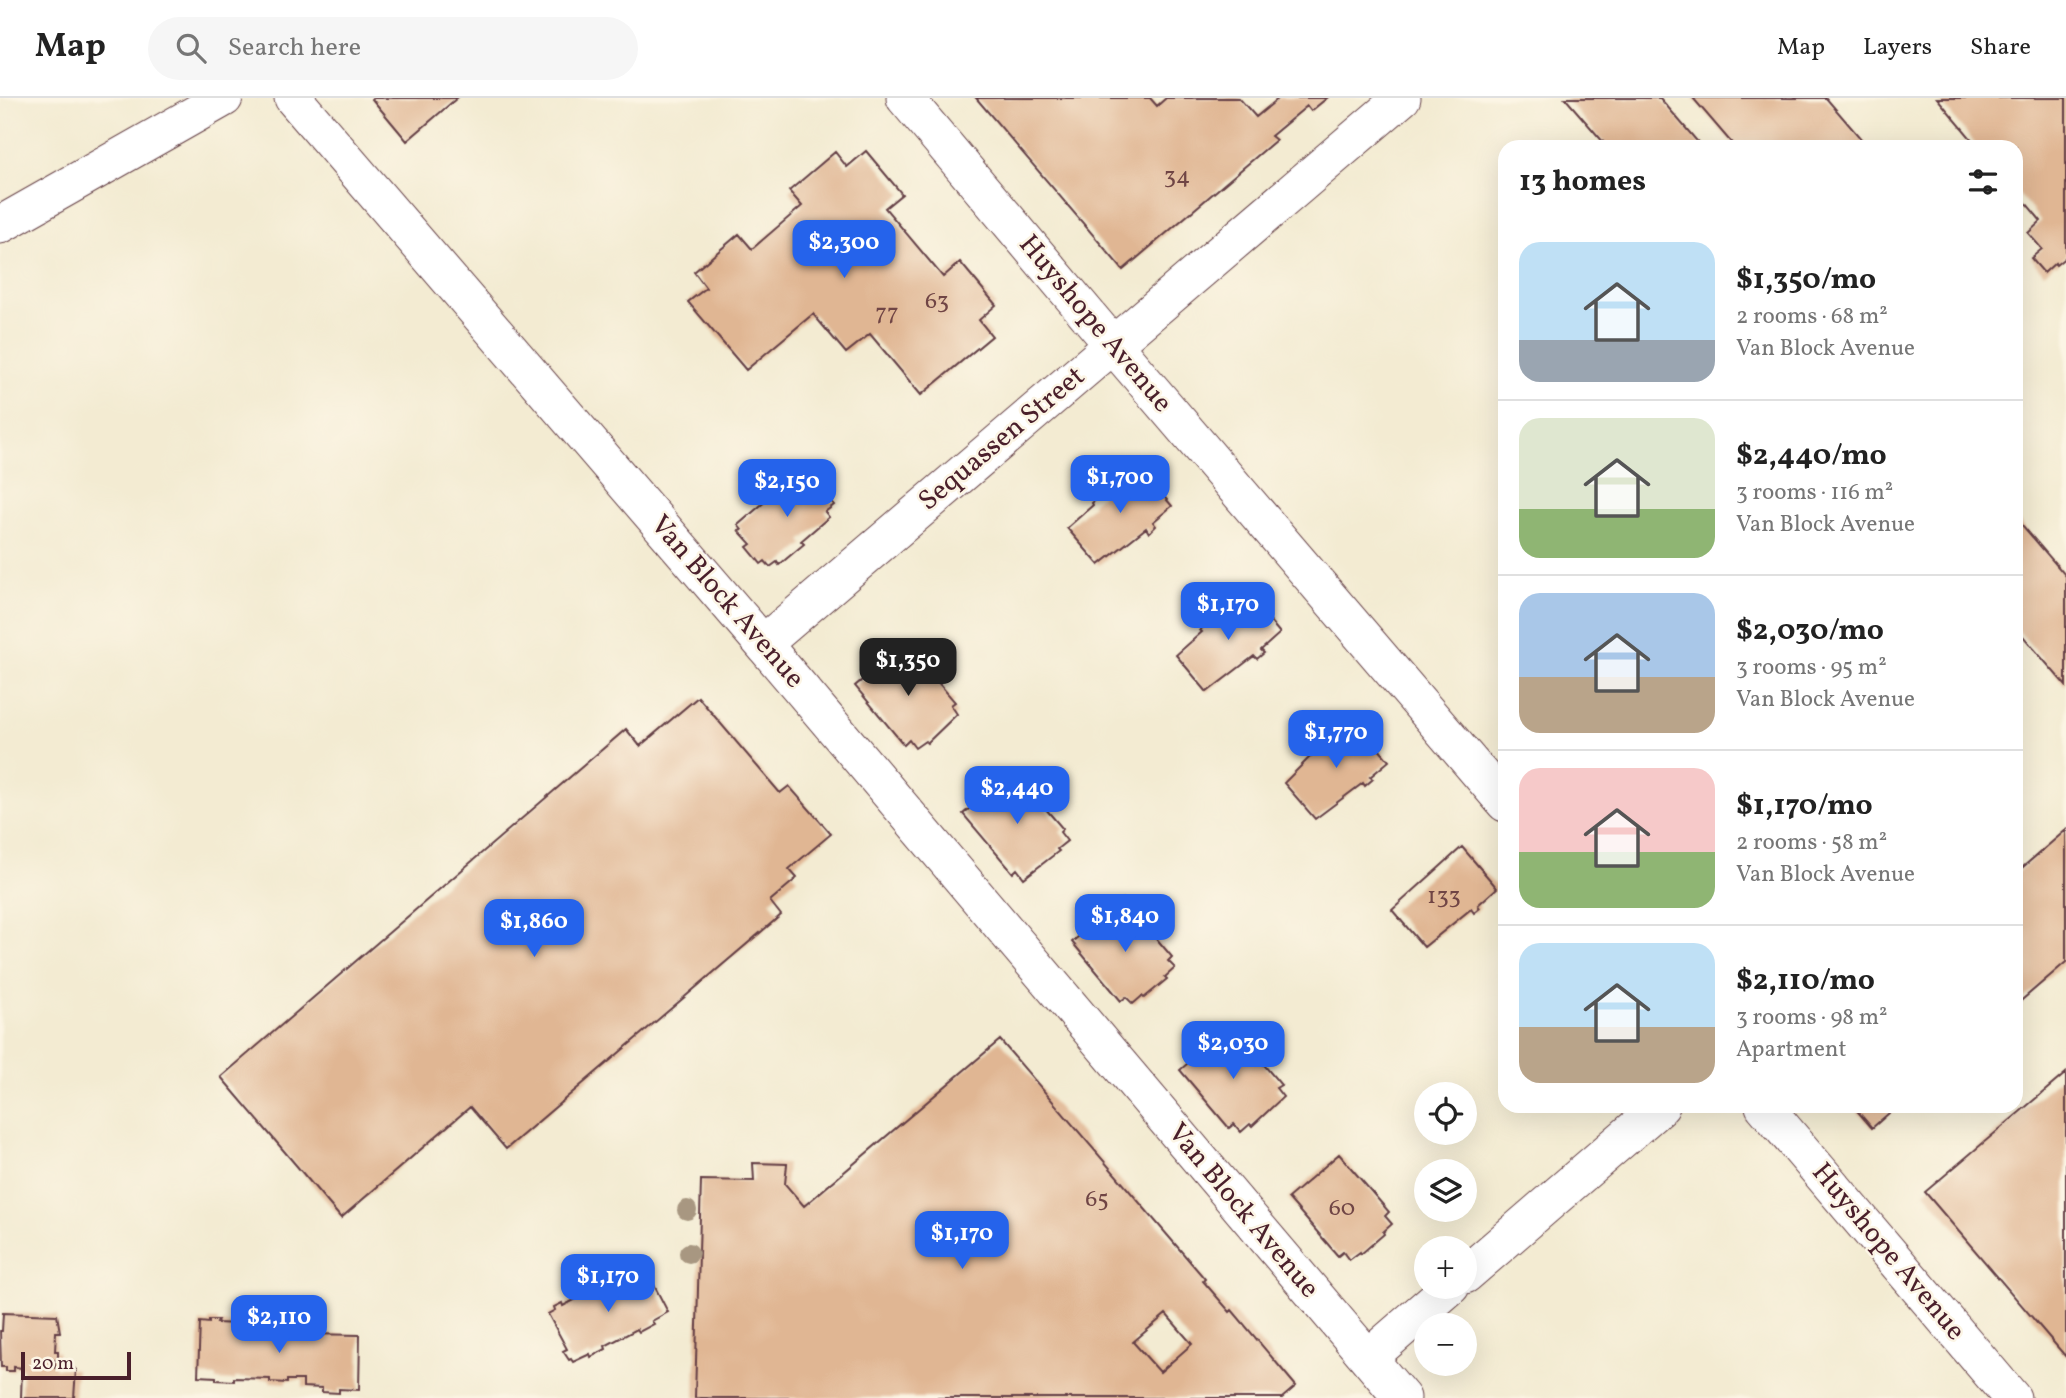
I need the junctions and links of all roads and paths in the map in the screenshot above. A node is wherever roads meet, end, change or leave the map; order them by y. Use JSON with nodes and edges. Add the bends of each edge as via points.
{"nodes":[{"id":1,"x":224,"y":98,"type":"edge"},
{"id":2,"x":293,"y":98,"type":"edge"},
{"id":3,"x":905,"y":98,"type":"edge"},
{"id":4,"x":1402,"y":98,"type":"edge"},
{"id":5,"x":0,"y":225,"type":"edge"},
{"id":6,"x":1113,"y":345,"type":"junction"},
{"id":7,"x":762,"y":643,"type":"junction"},
{"id":8,"x":1498,"y":795,"type":"edge"},
{"id":9,"x":1653,"y":1113,"type":"edge"},
{"id":10,"x":1770,"y":1113,"type":"edge"},
{"id":11,"x":1477,"y":1265,"type":"edge"},
{"id":12,"x":1436,"y":1299,"type":"edge"},
{"id":13,"x":1368,"y":1358,"type":"junction"},
{"id":14,"x":1402,"y":1398,"type":"edge"},
{"id":15,"x":2012,"y":1398,"type":"edge"}],
"edges":[{"from":1,"to":5,"type":"street"},
{"from":2,"to":7,"type":"street","name":"Van Block Avenue"},
{"from":3,"to":6,"type":"street","name":"Huyshope Avenue"},
{"from":4,"to":6,"type":"street","name":"Sequassen Street"},
{"from":6,"to":7,"type":"street","name":"Sequassen Street"},
{"from":6,"to":8,"type":"street","name":"Huyshope Avenue"},
{"from":7,"to":13,"type":"street","name":"Van Block Avenue"},
{"from":9,"to":11,"type":"street"},
{"from":10,"to":15,"type":"street","name":"Huyshope Avenue"},
{"from":12,"to":13,"type":"street"},
{"from":13,"to":14,"type":"street","name":"Van Block Avenue"}]}
